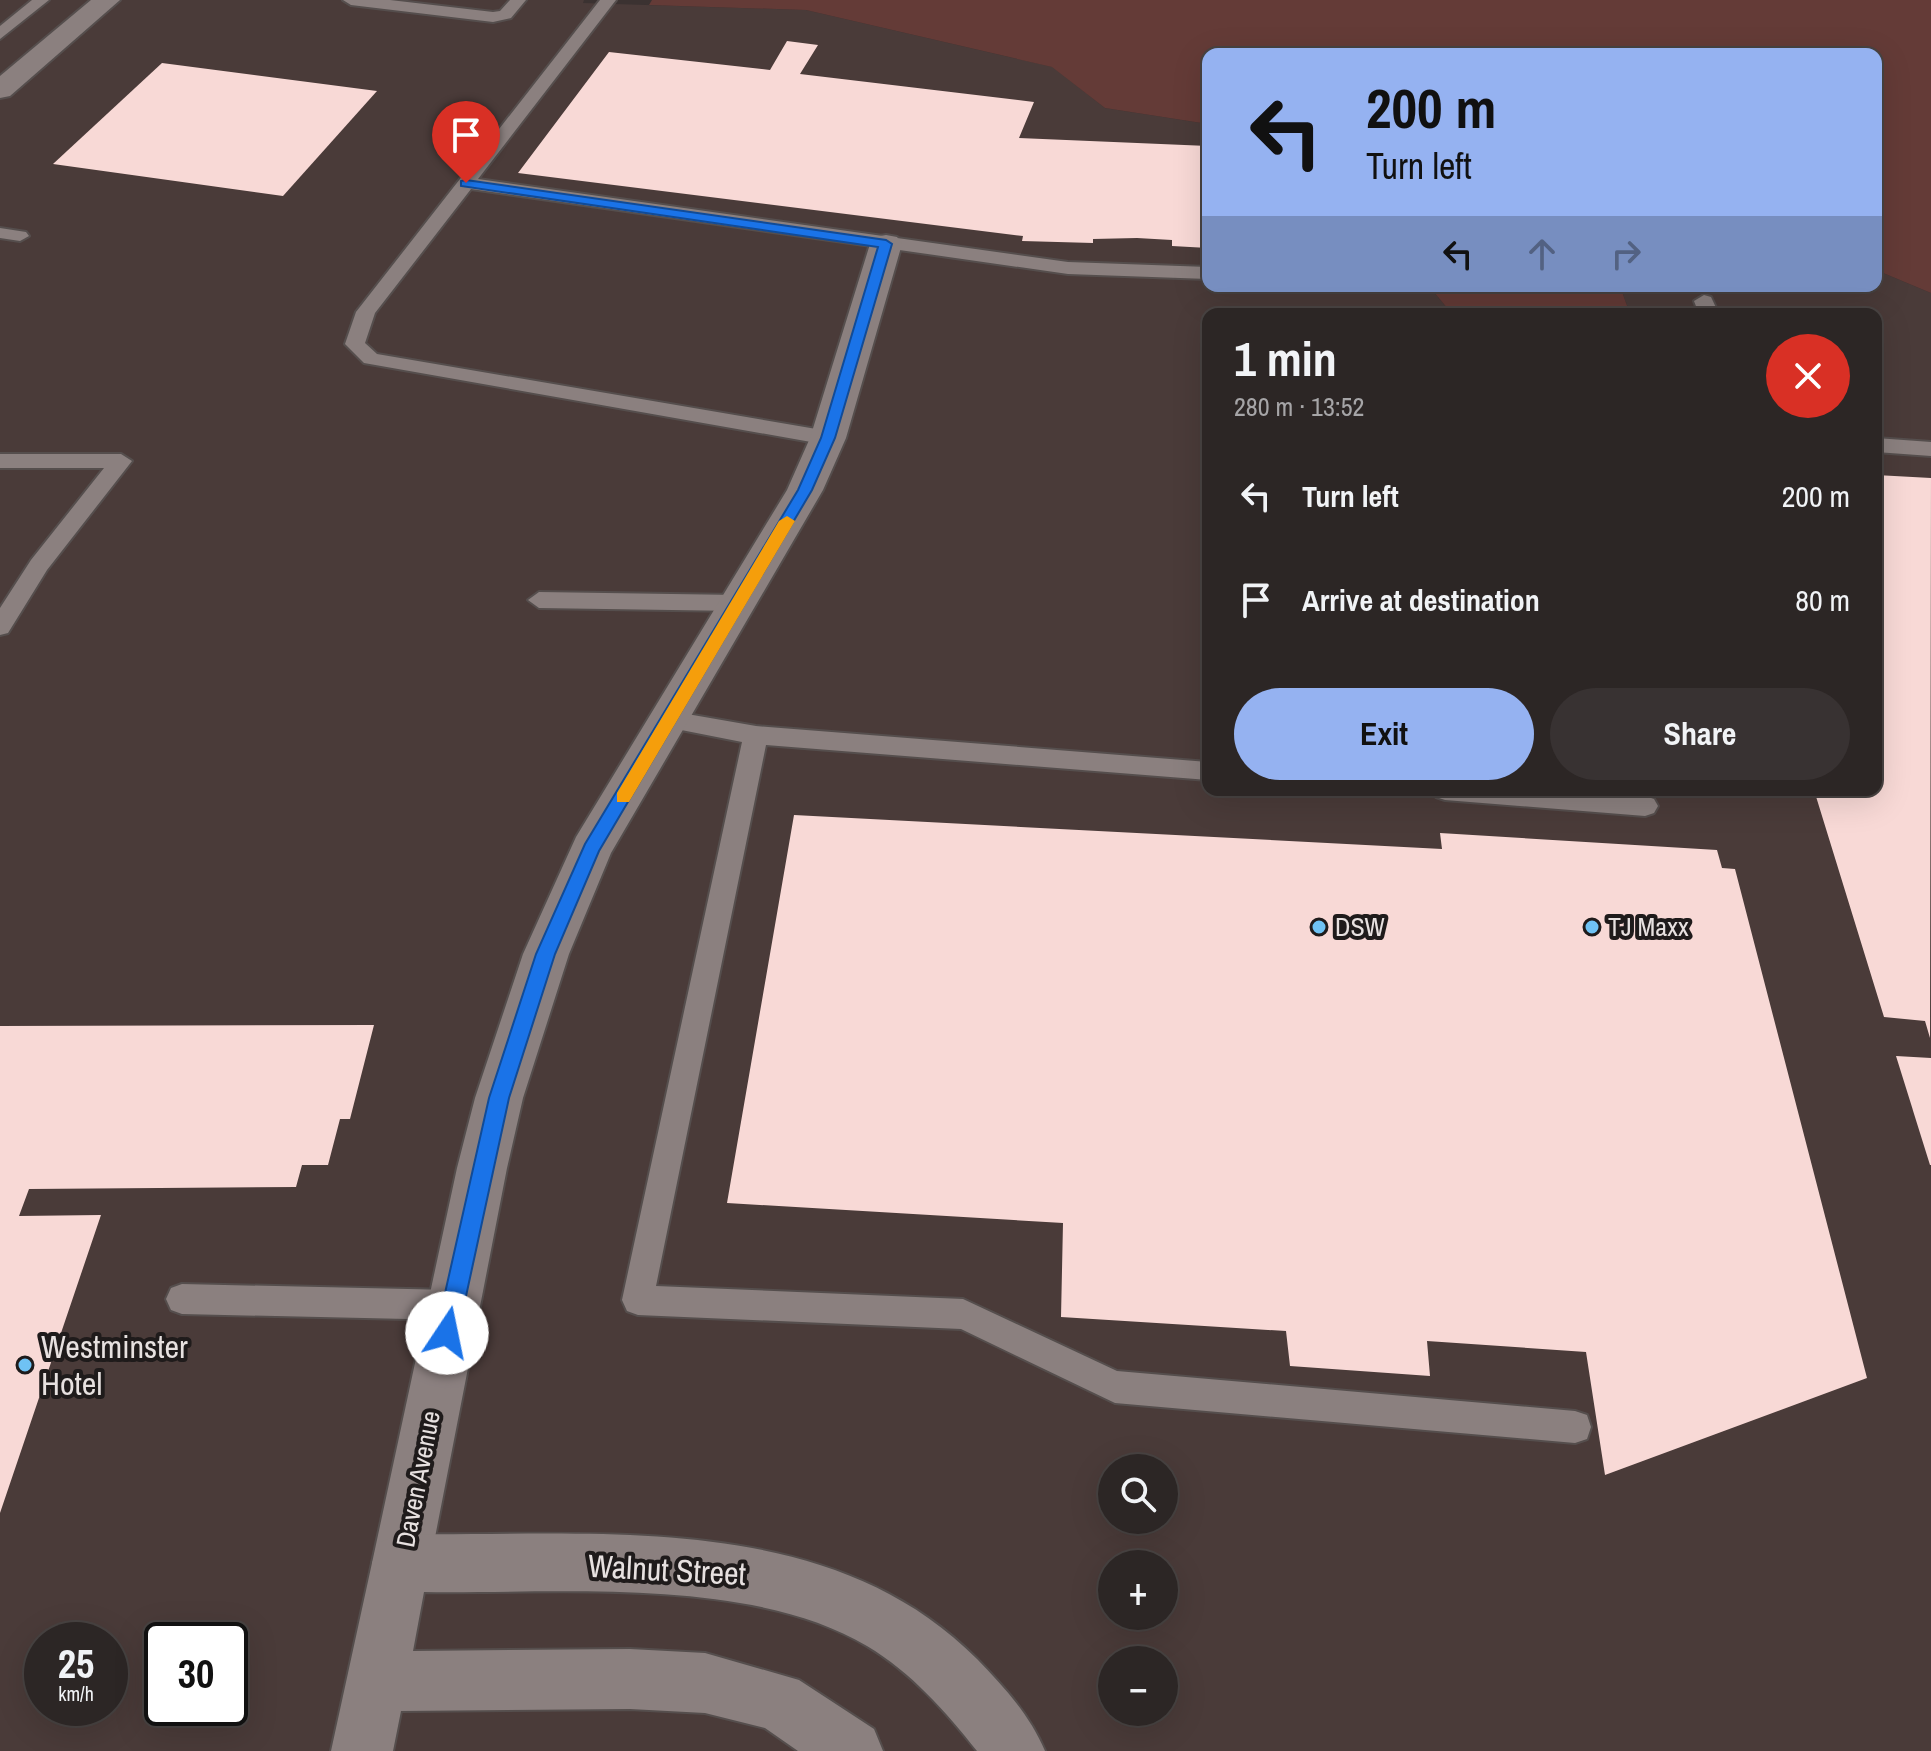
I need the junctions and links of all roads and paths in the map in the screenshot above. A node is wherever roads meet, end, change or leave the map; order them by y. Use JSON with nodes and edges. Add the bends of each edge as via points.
{"nodes":[{"id":1,"x":41,"y":0,"type":"edge"},
{"id":2,"x":107,"y":0,"type":"edge"},
{"id":3,"x":351,"y":0,"type":"edge"},
{"id":4,"x":518,"y":0,"type":"edge"},
{"id":5,"x":608,"y":0,"type":"edge"},
{"id":6,"x":0,"y":34,"type":"edge"},
{"id":7,"x":0,"y":90,"type":"edge"},
{"id":8,"x":466,"y":183,"type":"junction"},
{"id":9,"x":0,"y":233,"type":"edge"},
{"id":10,"x":20,"y":236,"type":"dead end"},
{"id":11,"x":886,"y":244,"type":"junction"},
{"id":12,"x":1202,"y":273,"type":"edge"},
{"id":13,"x":828,"y":438,"type":"junction"},
{"id":14,"x":1882,"y":445,"type":"edge"},
{"id":15,"x":1931,"y":449,"type":"edge"},
{"id":16,"x":0,"y":461,"type":"edge"},
{"id":17,"x":539,"y":600,"type":"dead end"},
{"id":18,"x":738,"y":603,"type":"junction"},
{"id":19,"x":0,"y":627,"type":"edge"},
{"id":20,"x":670,"y":720,"type":"junction"},
{"id":21,"x":756,"y":735,"type":"junction"},
{"id":22,"x":1202,"y":771,"type":"edge"},
{"id":23,"x":1520,"y":796,"type":"edge"},
{"id":24,"x":1645,"y":806,"type":"dead end"},
{"id":25,"x":182,"y":1299,"type":"dead end"},
{"id":26,"x":452,"y":1305,"type":"junction"},
{"id":27,"x":1575,"y":1427,"type":"dead end"},
{"id":28,"x":401,"y":1563,"type":"junction"},
{"id":29,"x":377,"y":1681,"type":"junction"},
{"id":30,"x":362,"y":1751,"type":"edge"},
{"id":31,"x":852,"y":1751,"type":"edge"},
{"id":32,"x":1014,"y":1751,"type":"edge"}],
"edges":[{"from":1,"to":6,"type":"lane"},
{"from":2,"to":7,"type":"street"},
{"from":3,"to":4,"type":"lane","via":[[493,17],[505,15]]},
{"from":5,"to":8,"type":"lane"},
{"from":8,"to":11,"type":"lane"},
{"from":8,"to":13,"type":"lane","via":[[366,312],[355,344],[371,359]]},
{"from":9,"to":10,"type":"lane"},
{"from":11,"to":12,"type":"lane","via":[[1068,268]]},
{"from":11,"to":13,"type":"street","name":"Daven Avenue"},
{"from":13,"to":18,"type":"street","name":"Daven Avenue","via":[[805,490]]},
{"from":14,"to":15,"type":"lane"},
{"from":16,"to":19,"type":"lane","via":[[121,461],[39,565]]},
{"from":17,"to":18,"type":"lane"},
{"from":18,"to":20,"type":"street","name":"Daven Avenue"},
{"from":20,"to":21,"type":"lane"},
{"from":20,"to":26,"type":"street","name":"Daven Avenue","via":[[591,849],[546,954],[499,1098]]},
{"from":21,"to":22,"type":"lane"},
{"from":21,"to":27,"type":"lane","via":[[638,1300],[963,1314],[1115,1387]]},
{"from":23,"to":24,"type":"lane"},
{"from":25,"to":26,"type":"lane"},
{"from":26,"to":28,"type":"street","name":"Daven Avenue"},
{"from":28,"to":29,"type":"street","name":"Daven Avenue"},
{"from":28,"to":32,"type":"street","name":"Walnut Street","via":[[689,1566],[757,1574],[827,1594],[888,1623],[951,1673]]},
{"from":29,"to":30,"type":"street","name":"Daven Avenue"},
{"from":29,"to":31,"type":"street","via":[[705,1683],[778,1701]]}]}
